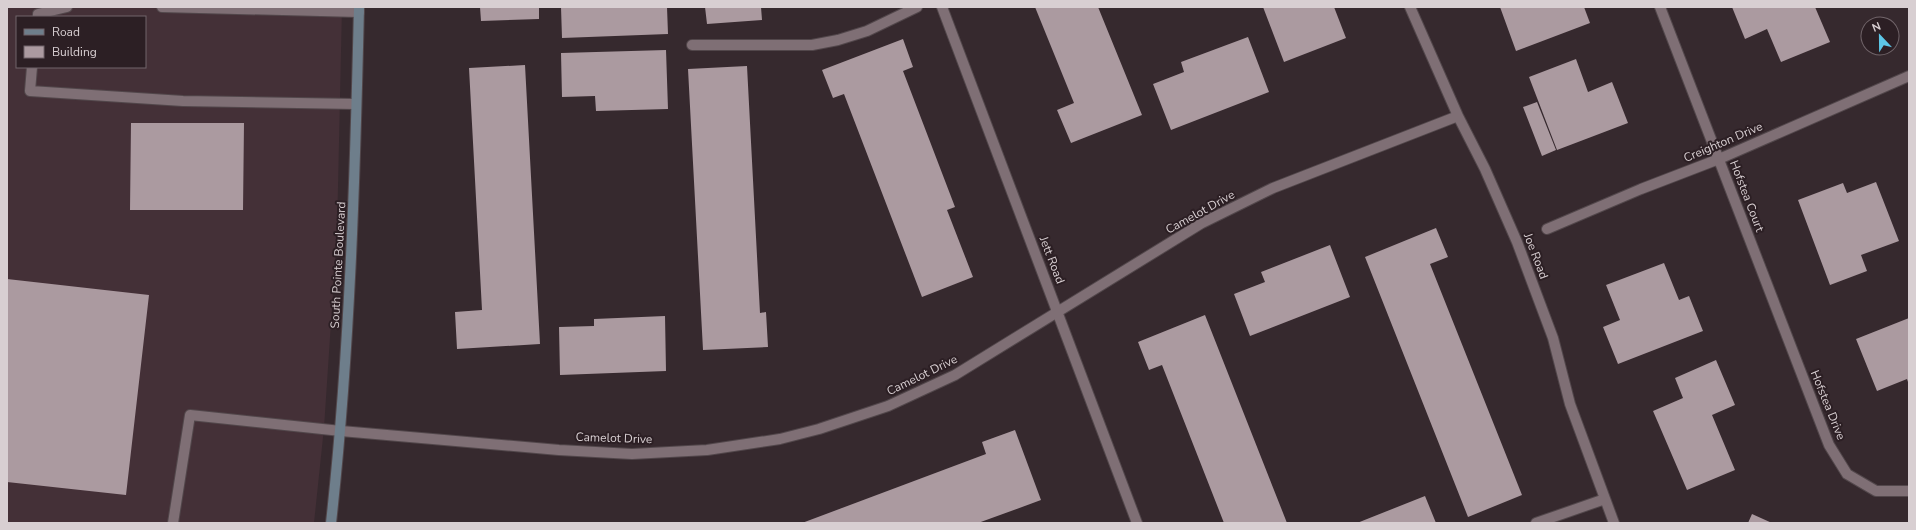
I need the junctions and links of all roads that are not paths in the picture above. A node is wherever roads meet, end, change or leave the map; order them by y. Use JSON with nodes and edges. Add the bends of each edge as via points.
{"nodes":[{"id":1,"x":67,"y":7,"type":"edge"},
{"id":2,"x":162,"y":7,"type":"edge"},
{"id":3,"x":917,"y":7,"type":"edge"},
{"id":4,"x":942,"y":7,"type":"edge"},
{"id":5,"x":1410,"y":7,"type":"edge"},
{"id":6,"x":1660,"y":7,"type":"edge"},
{"id":7,"x":359,"y":10,"type":"edge"},
{"id":8,"x":38,"y":16,"type":"edge"},
{"id":9,"x":692,"y":45,"type":"dead end"},
{"id":10,"x":32,"y":68,"type":"edge"},
{"id":11,"x":1909,"y":76,"type":"edge"},
{"id":12,"x":356,"y":104,"type":"junction"},
{"id":13,"x":1458,"y":116,"type":"junction"},
{"id":14,"x":1719,"y":159,"type":"junction"},
{"id":15,"x":1547,"y":229,"type":"dead end"},
{"id":16,"x":1058,"y":313,"type":"junction"},
{"id":17,"x":1783,"y":327,"type":"joint"},
{"id":18,"x":341,"y":431,"type":"junction"},
{"id":19,"x":1909,"y":491,"type":"edge"},
{"id":20,"x":1605,"y":499,"type":"junction"},
{"id":21,"x":173,"y":523,"type":"edge"},
{"id":22,"x":331,"y":523,"type":"edge"},
{"id":23,"x":1137,"y":523,"type":"edge"},
{"id":24,"x":1536,"y":523,"type":"edge"},
{"id":25,"x":1614,"y":523,"type":"edge"}],
"edges":[{"from":1,"to":8,"type":"street"},
{"from":2,"to":7,"type":"street"},
{"from":3,"to":9,"type":"street","via":[[867,31],[812,45]]},
{"from":4,"to":16,"type":"street","name":"Jett Road"},
{"from":5,"to":13,"type":"street","name":"Joe Road"},
{"from":6,"to":14,"type":"street","name":"Hofstea Court"},
{"from":7,"to":12,"type":"street","name":"South Pointe Boulevard"},
{"from":10,"to":12,"type":"street","via":[[30,91],[183,101]]},
{"from":11,"to":14,"type":"street","name":"Creighton Drive"},
{"from":12,"to":18,"type":"street","name":"South Pointe Boulevard","via":[[353,234]]},
{"from":13,"to":16,"type":"street","name":"Camelot Drive","via":[[1266,192],[1202,223]]},
{"from":13,"to":20,"type":"street","name":"Joe Road","via":[[1485,169],[1520,249],[1553,338],[1570,404]]},
{"from":14,"to":15,"type":"street","name":"Creighton Drive"},
{"from":14,"to":17,"type":"street","name":"Hofstea Court"},
{"from":16,"to":18,"type":"street","name":"Camelot Drive","via":[[955,375],[888,406],[780,439],[707,450],[632,454]]},
{"from":16,"to":23,"type":"street","name":"Jett Road"},
{"from":17,"to":19,"type":"street","name":"Hofstea Drive","via":[[1829,445],[1847,474],[1876,491]]},
{"from":18,"to":21,"type":"street","name":"Camelot Drive","via":[[190,415]]},
{"from":18,"to":22,"type":"street","name":"South Pointe Boulevard"},
{"from":20,"to":24,"type":"street"},
{"from":20,"to":25,"type":"street","name":"Joe Road"}]}
